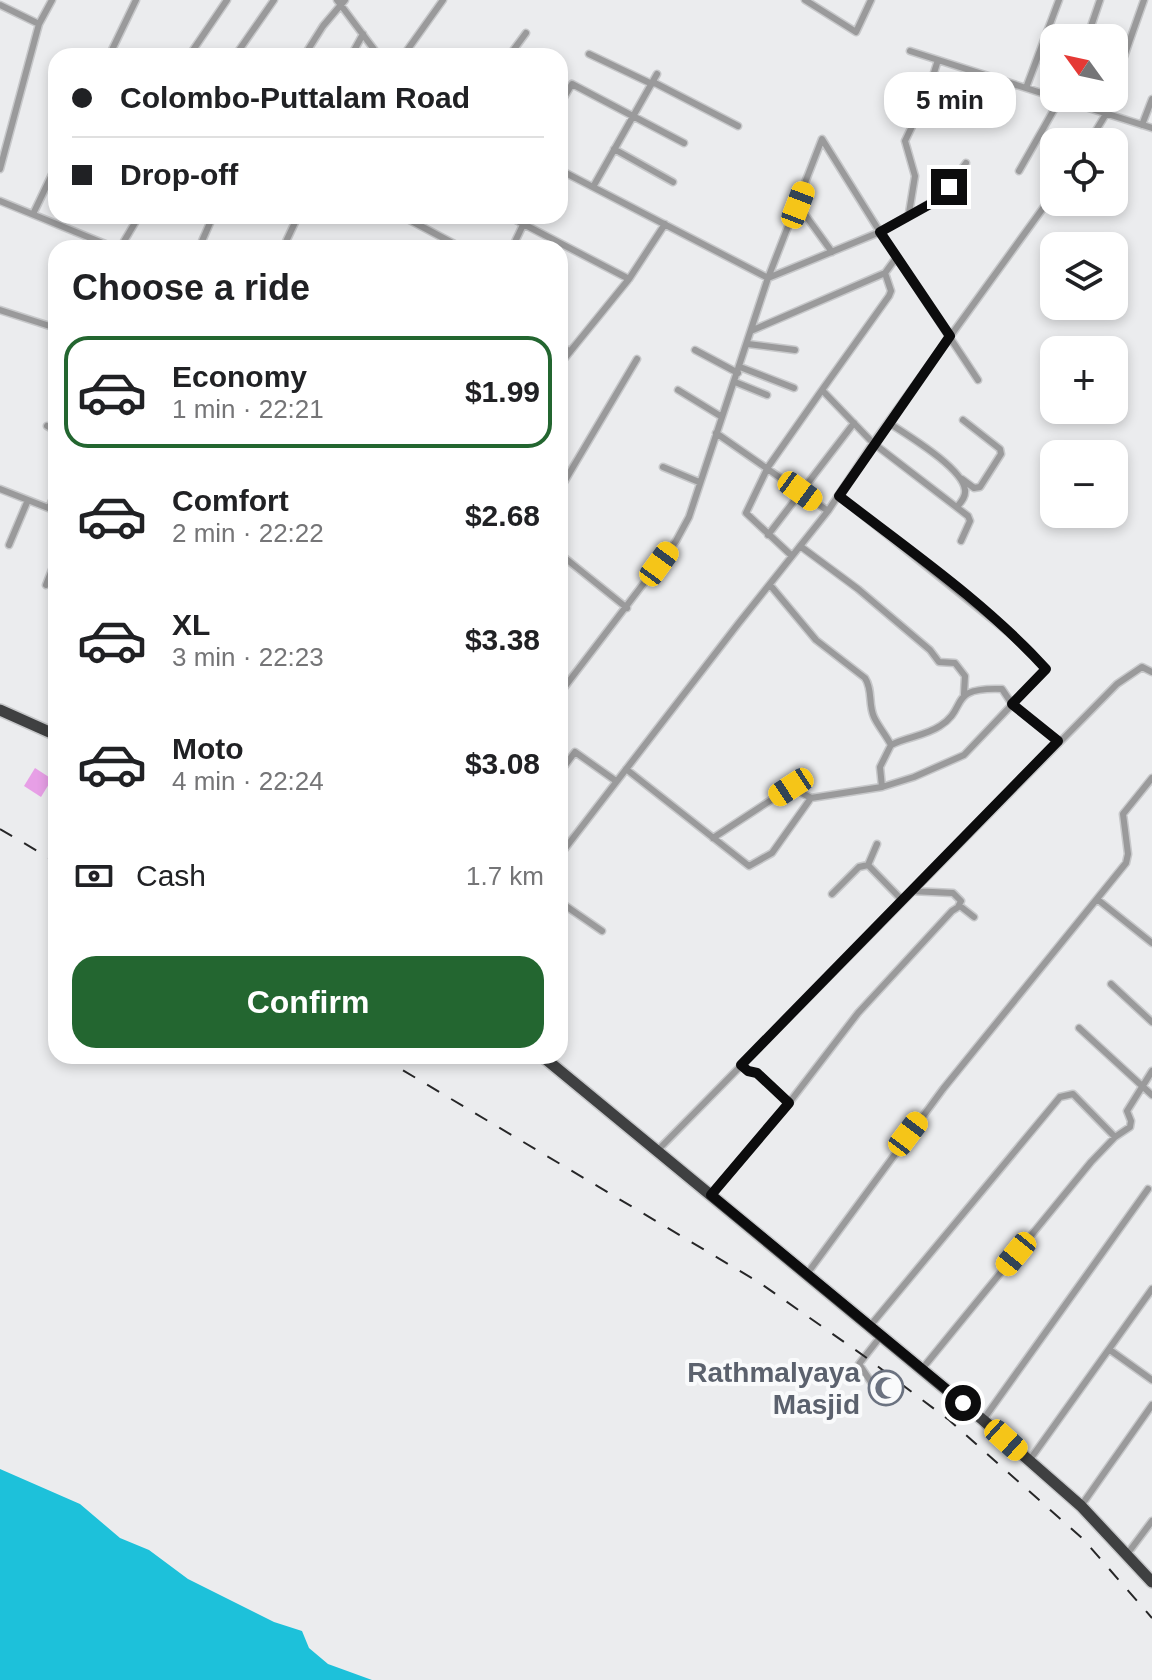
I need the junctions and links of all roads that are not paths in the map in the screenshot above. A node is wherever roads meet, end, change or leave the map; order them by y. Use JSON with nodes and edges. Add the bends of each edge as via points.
{"nodes":[{"id":1,"x":52,"y":0,"type":"edge"},
{"id":2,"x":136,"y":0,"type":"edge"},
{"id":3,"x":227,"y":0,"type":"edge"},
{"id":4,"x":274,"y":0,"type":"edge"},
{"id":5,"x":443,"y":0,"type":"edge"},
{"id":6,"x":805,"y":0,"type":"edge"},
{"id":7,"x":871,"y":0,"type":"edge"},
{"id":8,"x":1059,"y":0,"type":"edge"},
{"id":9,"x":1100,"y":0,"type":"edge"},
{"id":10,"x":1144,"y":0,"type":"edge"},
{"id":11,"x":341,"y":2,"type":"edge"},
{"id":12,"x":0,"y":5,"type":"edge"},
{"id":13,"x":39,"y":24,"type":"junction"},
{"id":14,"x":1092,"y":24,"type":"edge"},
{"id":15,"x":526,"y":33,"type":"dead end"},
{"id":16,"x":363,"y":34,"type":"junction"},
{"id":17,"x":1128,"y":45,"type":"edge"},
{"id":18,"x":113,"y":48,"type":"edge"},
{"id":19,"x":194,"y":48,"type":"edge"},
{"id":20,"x":241,"y":48,"type":"edge"},
{"id":21,"x":309,"y":48,"type":"edge"},
{"id":22,"x":355,"y":48,"type":"edge"},
{"id":23,"x":373,"y":48,"type":"edge"},
{"id":24,"x":409,"y":48,"type":"edge"},
{"id":25,"x":515,"y":48,"type":"edge"},
{"id":26,"x":910,"y":51,"type":"dead end"},
{"id":27,"x":589,"y":54,"type":"dead end"},
{"id":28,"x":938,"y":60,"type":"junction"},
{"id":29,"x":657,"y":74,"type":"dead end"},
{"id":30,"x":652,"y":83,"type":"junction"},
{"id":31,"x":1026,"y":88,"type":"junction"},
{"id":32,"x":568,"y":91,"type":"edge"},
{"id":33,"x":1040,"y":93,"type":"edge"},
{"id":34,"x":1152,"y":99,"type":"edge"},
{"id":35,"x":1053,"y":112,"type":"edge"},
{"id":36,"x":1102,"y":112,"type":"edge"},
{"id":37,"x":1105,"y":113,"type":"junction"},
{"id":38,"x":633,"y":116,"type":"junction"},
{"id":39,"x":1142,"y":125,"type":"junction"},
{"id":40,"x":738,"y":126,"type":"dead end"},
{"id":41,"x":1097,"y":128,"type":"edge"},
{"id":42,"x":1152,"y":128,"type":"edge"},
{"id":43,"x":684,"y":143,"type":"dead end"},
{"id":44,"x":614,"y":149,"type":"junction"},
{"id":45,"x":966,"y":163,"type":"dead end"},
{"id":46,"x":0,"y":169,"type":"edge"},
{"id":47,"x":1019,"y":171,"type":"dead end"},
{"id":48,"x":568,"y":174,"type":"edge"},
{"id":49,"x":673,"y":182,"type":"dead end"},
{"id":50,"x":48,"y":183,"type":"edge"},
{"id":51,"x":593,"y":187,"type":"junction"},
{"id":52,"x":0,"y":201,"type":"edge"},
{"id":53,"x":798,"y":205,"type":"junction"},
{"id":54,"x":34,"y":212,"type":"junction"},
{"id":55,"x":1040,"y":212,"type":"edge"},
{"id":56,"x":909,"y":213,"type":"junction"},
{"id":57,"x":48,"y":218,"type":"edge"},
{"id":58,"x":62,"y":224,"type":"edge"},
{"id":59,"x":417,"y":224,"type":"edge"},
{"id":60,"x":665,"y":224,"type":"junction"},
{"id":61,"x":523,"y":225,"type":"joint"},
{"id":62,"x":880,"y":232,"type":"junction"},
{"id":63,"x":99,"y":240,"type":"edge"},
{"id":64,"x":447,"y":240,"type":"edge"},
{"id":65,"x":516,"y":240,"type":"edge"},
{"id":66,"x":552,"y":240,"type":"edge"},
{"id":67,"x":568,"y":248,"type":"edge"},
{"id":68,"x":832,"y":252,"type":"junction"},
{"id":69,"x":896,"y":258,"type":"junction"},
{"id":70,"x":885,"y":273,"type":"junction"},
{"id":71,"x":768,"y":278,"type":"junction"},
{"id":72,"x":629,"y":279,"type":"junction"},
{"id":73,"x":0,"y":310,"type":"edge"},
{"id":74,"x":48,"y":325,"type":"edge"},
{"id":75,"x":753,"y":330,"type":"junction"},
{"id":76,"x":950,"y":336,"type":"junction"},
{"id":77,"x":748,"y":344,"type":"junction"},
{"id":78,"x":695,"y":350,"type":"dead end"},
{"id":79,"x":795,"y":350,"type":"dead end"},
{"id":80,"x":570,"y":352,"type":"joint"},
{"id":81,"x":568,"y":354,"type":"edge"},
{"id":82,"x":637,"y":359,"type":"dead end"},
{"id":83,"x":739,"y":370,"type":"junction"},
{"id":84,"x":978,"y":380,"type":"dead end"},
{"id":85,"x":735,"y":382,"type":"junction"},
{"id":86,"x":794,"y":388,"type":"dead end"},
{"id":87,"x":678,"y":390,"type":"dead end"},
{"id":88,"x":822,"y":390,"type":"junction"},
{"id":89,"x":767,"y":395,"type":"dead end"},
{"id":90,"x":722,"y":417,"type":"junction"},
{"id":91,"x":963,"y":420,"type":"dead end"},
{"id":92,"x":854,"y":423,"type":"junction"},
{"id":93,"x":889,"y":423,"type":"junction"},
{"id":94,"x":716,"y":433,"type":"junction"},
{"id":95,"x":873,"y":443,"type":"junction"},
{"id":96,"x":663,"y":467,"type":"dead end"},
{"id":97,"x":768,"y":467,"type":"junction"},
{"id":98,"x":568,"y":475,"type":"edge"},
{"id":99,"x":959,"y":477,"type":"junction"},
{"id":100,"x":699,"y":482,"type":"junction"},
{"id":101,"x":0,"y":489,"type":"edge"},
{"id":102,"x":800,"y":491,"type":"junction"},
{"id":103,"x":839,"y":496,"type":"junction"},
{"id":104,"x":28,"y":500,"type":"junction"},
{"id":105,"x":48,"y":507,"type":"edge"},
{"id":106,"x":957,"y":507,"type":"junction"},
{"id":107,"x":828,"y":511,"type":"junction"},
{"id":108,"x":768,"y":535,"type":"junction"},
{"id":109,"x":961,"y":541,"type":"dead end"},
{"id":110,"x":9,"y":545,"type":"dead end"},
{"id":111,"x":800,"y":546,"type":"junction"},
{"id":112,"x":792,"y":556,"type":"junction"},
{"id":113,"x":568,"y":560,"type":"edge"},
{"id":114,"x":48,"y":580,"type":"edge"},
{"id":115,"x":46,"y":585,"type":"dead end"},
{"id":116,"x":770,"y":585,"type":"junction"},
{"id":117,"x":627,"y":608,"type":"junction"},
{"id":118,"x":1152,"y":672,"type":"edge"},
{"id":119,"x":568,"y":683,"type":"edge"},
{"id":120,"x":964,"y":694,"type":"junction"},
{"id":121,"x":1012,"y":704,"type":"junction"},
{"id":122,"x":0,"y":710,"type":"edge"},
{"id":123,"x":48,"y":731,"type":"edge"},
{"id":124,"x":1058,"y":741,"type":"junction"},
{"id":125,"x":891,"y":745,"type":"junction"},
{"id":126,"x":568,"y":761,"type":"edge"},
{"id":127,"x":626,"y":769,"type":"junction"},
{"id":128,"x":1152,"y":778,"type":"edge"},
{"id":129,"x":616,"y":781,"type":"junction"},
{"id":130,"x":882,"y":787,"type":"junction"},
{"id":131,"x":811,"y":798,"type":"junction"},
{"id":132,"x":713,"y":838,"type":"junction"},
{"id":133,"x":568,"y":844,"type":"edge"},
{"id":134,"x":877,"y":844,"type":"dead end"},
{"id":135,"x":868,"y":865,"type":"junction"},
{"id":136,"x":911,"y":891,"type":"junction"},
{"id":137,"x":832,"y":894,"type":"dead end"},
{"id":138,"x":1097,"y":899,"type":"junction"},
{"id":139,"x":902,"y":900,"type":"junction"},
{"id":140,"x":958,"y":907,"type":"junction"},
{"id":141,"x":568,"y":908,"type":"edge"},
{"id":142,"x":974,"y":917,"type":"dead end"},
{"id":143,"x":602,"y":931,"type":"dead end"},
{"id":144,"x":1152,"y":943,"type":"edge"},
{"id":145,"x":1111,"y":984,"type":"dead end"},
{"id":146,"x":1152,"y":1022,"type":"edge"},
{"id":147,"x":1079,"y":1028,"type":"dead end"},
{"id":148,"x":552,"y":1064,"type":"edge"},
{"id":149,"x":741,"y":1065,"type":"junction"},
{"id":150,"x":1152,"y":1071,"type":"edge"},
{"id":151,"x":1141,"y":1085,"type":"junction"},
{"id":152,"x":1152,"y":1095,"type":"edge"},
{"id":153,"x":789,"y":1103,"type":"junction"},
{"id":154,"x":1115,"y":1137,"type":"junction"},
{"id":155,"x":657,"y":1151,"type":"junction"},
{"id":156,"x":1148,"y":1189,"type":"dead end"},
{"id":157,"x":711,"y":1195,"type":"junction"},
{"id":158,"x":806,"y":1275,"type":"junction"},
{"id":159,"x":1152,"y":1289,"type":"edge"},
{"id":160,"x":870,"y":1326,"type":"junction"},
{"id":161,"x":881,"y":1336,"type":"junction"},
{"id":162,"x":1110,"y":1350,"type":"junction"},
{"id":163,"x":922,"y":1369,"type":"junction"},
{"id":164,"x":1152,"y":1380,"type":"edge"},
{"id":165,"x":881,"y":1389,"type":"dead end"},
{"id":166,"x":1152,"y":1405,"type":"edge"},
{"id":167,"x":983,"y":1420,"type":"junction"},
{"id":168,"x":1029,"y":1461,"type":"junction"},
{"id":169,"x":1081,"y":1506,"type":"junction"},
{"id":170,"x":1152,"y":1521,"type":"edge"},
{"id":171,"x":1128,"y":1553,"type":"junction"},
{"id":172,"x":1152,"y":1582,"type":"edge"}],
"edges":[{"from":1,"to":13,"type":"street"},
{"from":2,"to":18,"type":"street"},
{"from":3,"to":19,"type":"street"},
{"from":4,"to":20,"type":"street"},
{"from":5,"to":24,"type":"street"},
{"from":6,"to":7,"type":"street","via":[[858,32]]},
{"from":8,"to":31,"type":"street"},
{"from":9,"to":14,"type":"street"},
{"from":10,"to":17,"type":"street"},
{"from":11,"to":16,"type":"street"},
{"from":11,"to":21,"type":"street"},
{"from":12,"to":13,"type":"street"},
{"from":13,"to":46,"type":"street"},
{"from":15,"to":25,"type":"street"},
{"from":16,"to":22,"type":"street"},
{"from":16,"to":23,"type":"street"},
{"from":26,"to":28,"type":"street"},
{"from":27,"to":30,"type":"street"},
{"from":28,"to":31,"type":"street"},
{"from":28,"to":56,"type":"street","via":[[905,141],[915,176]]},
{"from":29,"to":30,"type":"street"},
{"from":30,"to":38,"type":"street"},
{"from":30,"to":40,"type":"street"},
{"from":31,"to":33,"type":"street"},
{"from":32,"to":38,"type":"street","via":[[572,84]]},
{"from":34,"to":39,"type":"street"},
{"from":35,"to":47,"type":"street"},
{"from":36,"to":37,"type":"street"},
{"from":37,"to":39,"type":"street"},
{"from":37,"to":41,"type":"street"},
{"from":38,"to":43,"type":"street"},
{"from":38,"to":44,"type":"street"},
{"from":39,"to":42,"type":"street"},
{"from":44,"to":49,"type":"street"},
{"from":44,"to":51,"type":"street"},
{"from":45,"to":56,"type":"street","via":[[941,197]]},
{"from":48,"to":51,"type":"street"},
{"from":50,"to":54,"type":"street"},
{"from":51,"to":60,"type":"street"},
{"from":52,"to":54,"type":"street"},
{"from":53,"to":62,"type":"street","via":[[822,139]]},
{"from":53,"to":68,"type":"street"},
{"from":53,"to":71,"type":"street"},
{"from":54,"to":57,"type":"street"},
{"from":55,"to":76,"type":"street"},
{"from":56,"to":62,"type":"street"},
{"from":58,"to":63,"type":"street"},
{"from":59,"to":64,"type":"street"},
{"from":60,"to":71,"type":"street"},
{"from":60,"to":72,"type":"street"},
{"from":61,"to":65,"type":"street"},
{"from":61,"to":66,"type":"street"},
{"from":62,"to":68,"type":"street"},
{"from":62,"to":69,"type":"street"},
{"from":67,"to":72,"type":"street"},
{"from":68,"to":71,"type":"street"},
{"from":69,"to":70,"type":"street"},
{"from":69,"to":76,"type":"street"},
{"from":70,"to":75,"type":"street"},
{"from":70,"to":88,"type":"street","via":[[889,296]]},
{"from":71,"to":75,"type":"street"},
{"from":72,"to":80,"type":"street"},
{"from":73,"to":74,"type":"street"},
{"from":75,"to":77,"type":"street"},
{"from":76,"to":84,"type":"street"},
{"from":76,"to":93,"type":"street"},
{"from":77,"to":79,"type":"street"},
{"from":77,"to":83,"type":"street"},
{"from":78,"to":83,"type":"street"},
{"from":80,"to":81,"type":"street"},
{"from":82,"to":98,"type":"street"},
{"from":83,"to":85,"type":"street"},
{"from":83,"to":86,"type":"street"},
{"from":85,"to":89,"type":"street"},
{"from":85,"to":90,"type":"street"},
{"from":87,"to":90,"type":"street"},
{"from":88,"to":92,"type":"street"},
{"from":88,"to":97,"type":"street"},
{"from":90,"to":94,"type":"street"},
{"from":91,"to":99,"type":"street","via":[[1001,454],[980,487]]},
{"from":92,"to":95,"type":"street"},
{"from":92,"to":102,"type":"street"},
{"from":93,"to":95,"type":"street"},
{"from":93,"to":99,"type":"street"},
{"from":94,"to":97,"type":"street"},
{"from":94,"to":100,"type":"street"},
{"from":95,"to":103,"type":"street"},
{"from":95,"to":106,"type":"street"},
{"from":96,"to":100,"type":"street"},
{"from":97,"to":102,"type":"street"},
{"from":97,"to":108,"type":"street","via":[[746,513]]},
{"from":99,"to":106,"type":"street","via":[[966,495]]},
{"from":100,"to":117,"type":"street","via":[[676,541]]},
{"from":101,"to":104,"type":"street"},
{"from":102,"to":107,"type":"street"},
{"from":102,"to":108,"type":"street"},
{"from":103,"to":107,"type":"street"},
{"from":103,"to":121,"type":"street","via":[[929,565],[1046,669]]},
{"from":104,"to":105,"type":"street"},
{"from":104,"to":110,"type":"street"},
{"from":106,"to":109,"type":"street","via":[[970,521]]},
{"from":107,"to":111,"type":"street"},
{"from":108,"to":112,"type":"street"},
{"from":111,"to":112,"type":"street"},
{"from":111,"to":120,"type":"street","via":[[858,589],[939,662],[955,663],[965,676]]},
{"from":112,"to":116,"type":"street"},
{"from":113,"to":117,"type":"street"},
{"from":114,"to":115,"type":"street"},
{"from":116,"to":125,"type":"street","via":[[816,640],[865,678],[875,720]]},
{"from":116,"to":127,"type":"street"},
{"from":117,"to":119,"type":"street"},
{"from":118,"to":124,"type":"street","via":[[1142,667],[1117,684]]},
{"from":120,"to":121,"type":"street","via":[[1002,689]]},
{"from":120,"to":125,"type":"street","via":[[945,723]]},
{"from":121,"to":124,"type":"street"},
{"from":121,"to":130,"type":"street","via":[[964,755]]},
{"from":122,"to":123,"type":"highway"},
{"from":124,"to":136,"type":"street"},
{"from":125,"to":130,"type":"street","via":[[880,767]]},
{"from":126,"to":129,"type":"street","via":[[575,752]]},
{"from":127,"to":129,"type":"street"},
{"from":127,"to":132,"type":"street"},
{"from":128,"to":138,"type":"street","via":[[1123,814],[1126,863]]},
{"from":129,"to":133,"type":"street"},
{"from":130,"to":131,"type":"street"},
{"from":131,"to":132,"type":"street","via":[[791,787]]},
{"from":131,"to":132,"type":"street","via":[[772,853],[749,866]]},
{"from":134,"to":135,"type":"street"},
{"from":135,"to":137,"type":"street","via":[[859,867]]},
{"from":135,"to":139,"type":"street"},
{"from":136,"to":139,"type":"street"},
{"from":136,"to":140,"type":"street","via":[[953,893],[961,901]]},
{"from":138,"to":144,"type":"street"},
{"from":138,"to":158,"type":"street","via":[[943,1089]]},
{"from":139,"to":149,"type":"street"},
{"from":140,"to":142,"type":"street"},
{"from":140,"to":153,"type":"street","via":[[858,1013]]},
{"from":141,"to":143,"type":"street"},
{"from":145,"to":146,"type":"street"},
{"from":147,"to":151,"type":"street"},
{"from":148,"to":155,"type":"highway"},
{"from":149,"to":153,"type":"street"},
{"from":149,"to":155,"type":"street"},
{"from":150,"to":151,"type":"street"},
{"from":151,"to":152,"type":"street"},
{"from":151,"to":154,"type":"street","via":[[1126,1113],[1130,1127]]},
{"from":153,"to":157,"type":"street"},
{"from":154,"to":160,"type":"street","via":[[1073,1094],[1060,1097]]},
{"from":154,"to":163,"type":"street"},
{"from":155,"to":157,"type":"highway"},
{"from":156,"to":167,"type":"street"},
{"from":157,"to":158,"type":"highway"},
{"from":158,"to":160,"type":"highway"},
{"from":159,"to":162,"type":"street"},
{"from":160,"to":161,"type":"highway"},
{"from":161,"to":163,"type":"highway"},
{"from":161,"to":165,"type":"street","via":[[859,1364]]},
{"from":162,"to":164,"type":"street"},
{"from":162,"to":168,"type":"street"},
{"from":163,"to":167,"type":"highway"},
{"from":166,"to":169,"type":"street"},
{"from":167,"to":168,"type":"highway"},
{"from":168,"to":169,"type":"highway"},
{"from":169,"to":171,"type":"highway"},
{"from":170,"to":171,"type":"street"},
{"from":171,"to":172,"type":"highway"}]}
